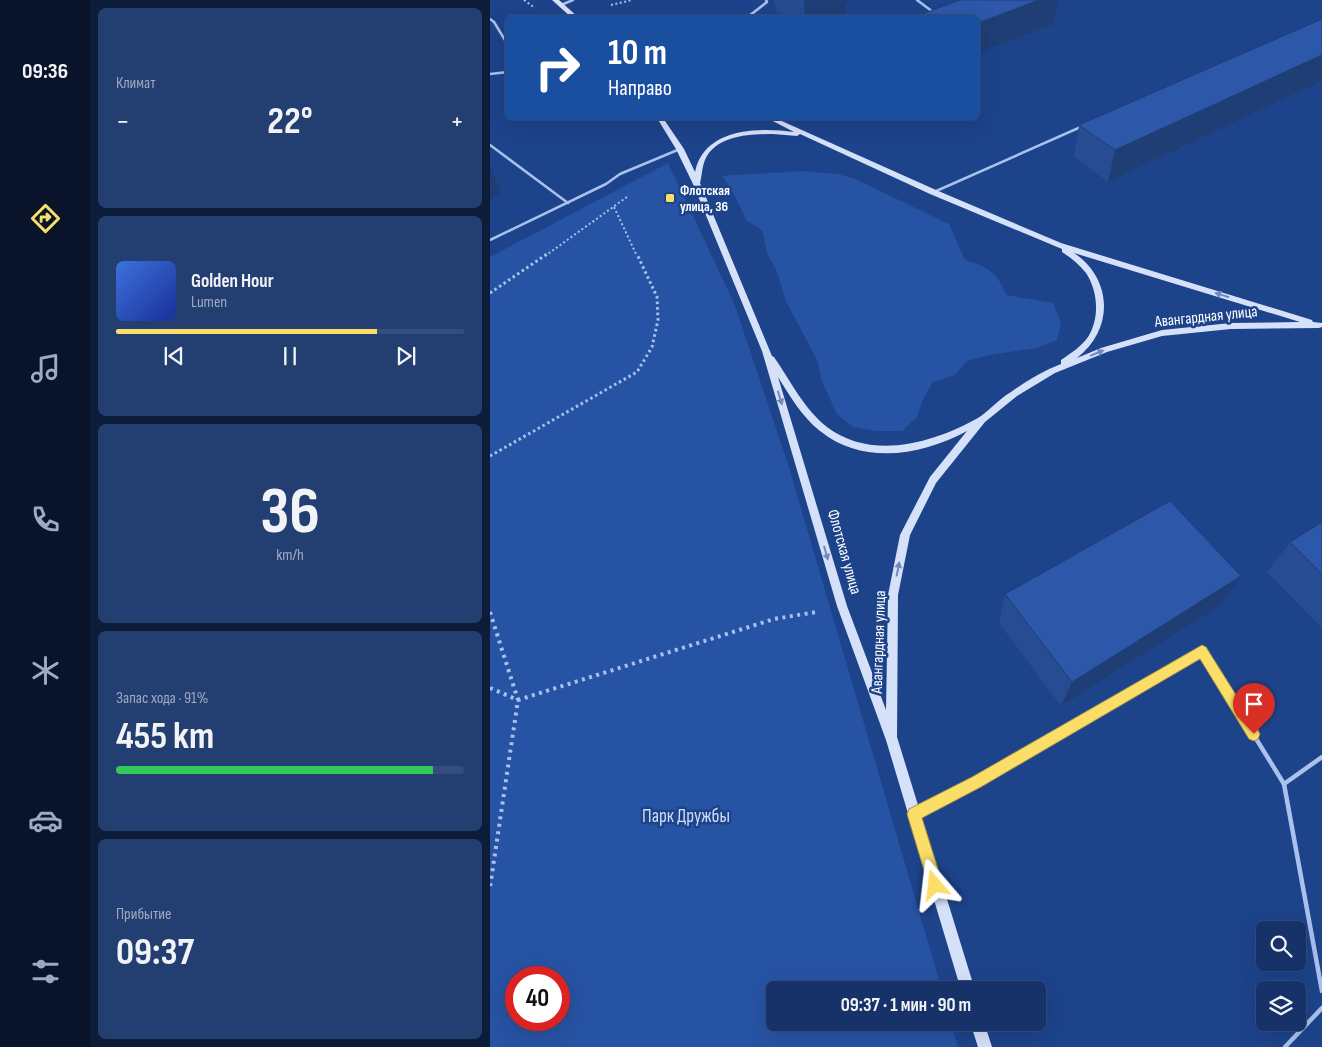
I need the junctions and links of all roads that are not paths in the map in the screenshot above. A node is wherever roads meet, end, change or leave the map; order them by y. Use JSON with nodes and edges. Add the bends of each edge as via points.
{"nodes":[{"id":1,"x":554,"y":0,"type":"edge"},
{"id":2,"x":573,"y":0,"type":"edge"},
{"id":3,"x":766,"y":0,"type":"edge"},
{"id":4,"x":917,"y":0,"type":"edge"},
{"id":5,"x":561,"y":5,"type":"junction"},
{"id":6,"x":573,"y":15,"type":"edge"},
{"id":7,"x":579,"y":15,"type":"edge"},
{"id":8,"x":750,"y":15,"type":"edge"},
{"id":9,"x":937,"y":15,"type":"edge"},
{"id":10,"x":490,"y":18,"type":"edge"},
{"id":11,"x":505,"y":40,"type":"edge"},
{"id":12,"x":505,"y":72,"type":"edge"},
{"id":13,"x":490,"y":74,"type":"edge"},
{"id":14,"x":661,"y":120,"type":"edge"},
{"id":15,"x":774,"y":120,"type":"edge"},
{"id":16,"x":1090,"y":123,"type":"edge"},
{"id":17,"x":804,"y":134,"type":"junction"},
{"id":18,"x":490,"y":145,"type":"edge"},
{"id":19,"x":680,"y":149,"type":"junction"},
{"id":20,"x":697,"y":184,"type":"junction"},
{"id":21,"x":933,"y":192,"type":"junction"},
{"id":22,"x":568,"y":202,"type":"junction"},
{"id":23,"x":490,"y":240,"type":"edge"},
{"id":24,"x":1058,"y":245,"type":"junction"},
{"id":25,"x":1321,"y":325,"type":"edge"},
{"id":26,"x":766,"y":351,"type":"junction"},
{"id":27,"x":1052,"y":371,"type":"junction"},
{"id":28,"x":982,"y":419,"type":"junction"},
{"id":29,"x":892,"y":740,"type":"junction"},
{"id":30,"x":1322,"y":757,"type":"edge"},
{"id":31,"x":1284,"y":784,"type":"junction"},
{"id":32,"x":914,"y":814,"type":"junction"},
{"id":33,"x":965,"y":981,"type":"edge"},
{"id":34,"x":1322,"y":991,"type":"edge"},
{"id":35,"x":1322,"y":1008,"type":"edge"},
{"id":36,"x":981,"y":1031,"type":"edge"},
{"id":37,"x":985,"y":1047,"type":"edge"},
{"id":38,"x":1285,"y":1047,"type":"edge"}],
"edges":[{"from":1,"to":5,"type":"street"},
{"from":2,"to":5,"type":"lane"},
{"from":3,"to":8,"type":"lane"},
{"from":4,"to":9,"type":"lane"},
{"from":5,"to":6,"type":"street"},
{"from":5,"to":7,"type":"street"},
{"from":10,"to":11,"type":"lane"},
{"from":12,"to":13,"type":"lane"},
{"from":14,"to":19,"type":"street","name":"Флотская улица"},
{"from":15,"to":17,"type":"street","name":"Авангардная улица"},
{"from":16,"to":21,"type":"lane"},
{"from":17,"to":20,"type":"street","via":[[773,131],[734,136],[704,155]]},
{"from":17,"to":21,"type":"street","name":"Авангардная улица"},
{"from":18,"to":22,"type":"lane"},
{"from":19,"to":20,"type":"street","name":"Флотская улица"},
{"from":19,"to":22,"type":"lane","via":[[620,174]]},
{"from":20,"to":26,"type":"street","name":"Флотская улица"},
{"from":21,"to":24,"type":"street","name":"Авангардная улица"},
{"from":22,"to":23,"type":"lane"},
{"from":25,"to":24,"type":"street","name":"Авангардная улица","one_way":true},
{"from":24,"to":27,"type":"street","via":[[1082,262],[1096,284],[1101,301],[1098,326],[1086,345]]},
{"from":27,"to":25,"type":"street","name":"Авангардная улица","one_way":true,"via":[[1104,350],[1162,333],[1231,326]]},
{"from":26,"to":28,"type":"street","name":"Флотская улица","via":[[811,417],[837,440],[870,450],[902,449],[938,441]]},
{"from":26,"to":29,"type":"street","name":"Флотская улица","one_way":true,"via":[[842,606]]},
{"from":27,"to":28,"type":"street","name":"Авангардная улица","via":[[1014,394]]},
{"from":29,"to":28,"type":"street","name":"Авангардная улица","one_way":true,"via":[[893,595],[905,535],[933,480]]},
{"from":29,"to":32,"type":"street","name":"Флотская улица"},
{"from":30,"to":31,"type":"lane"},
{"from":31,"to":32,"type":"lane","via":[[1202,651],[976,782]]},
{"from":31,"to":34,"type":"lane"},
{"from":32,"to":33,"type":"street","name":"Флотская улица"},
{"from":35,"to":38,"type":"lane"},
{"from":36,"to":37,"type":"street"}]}
